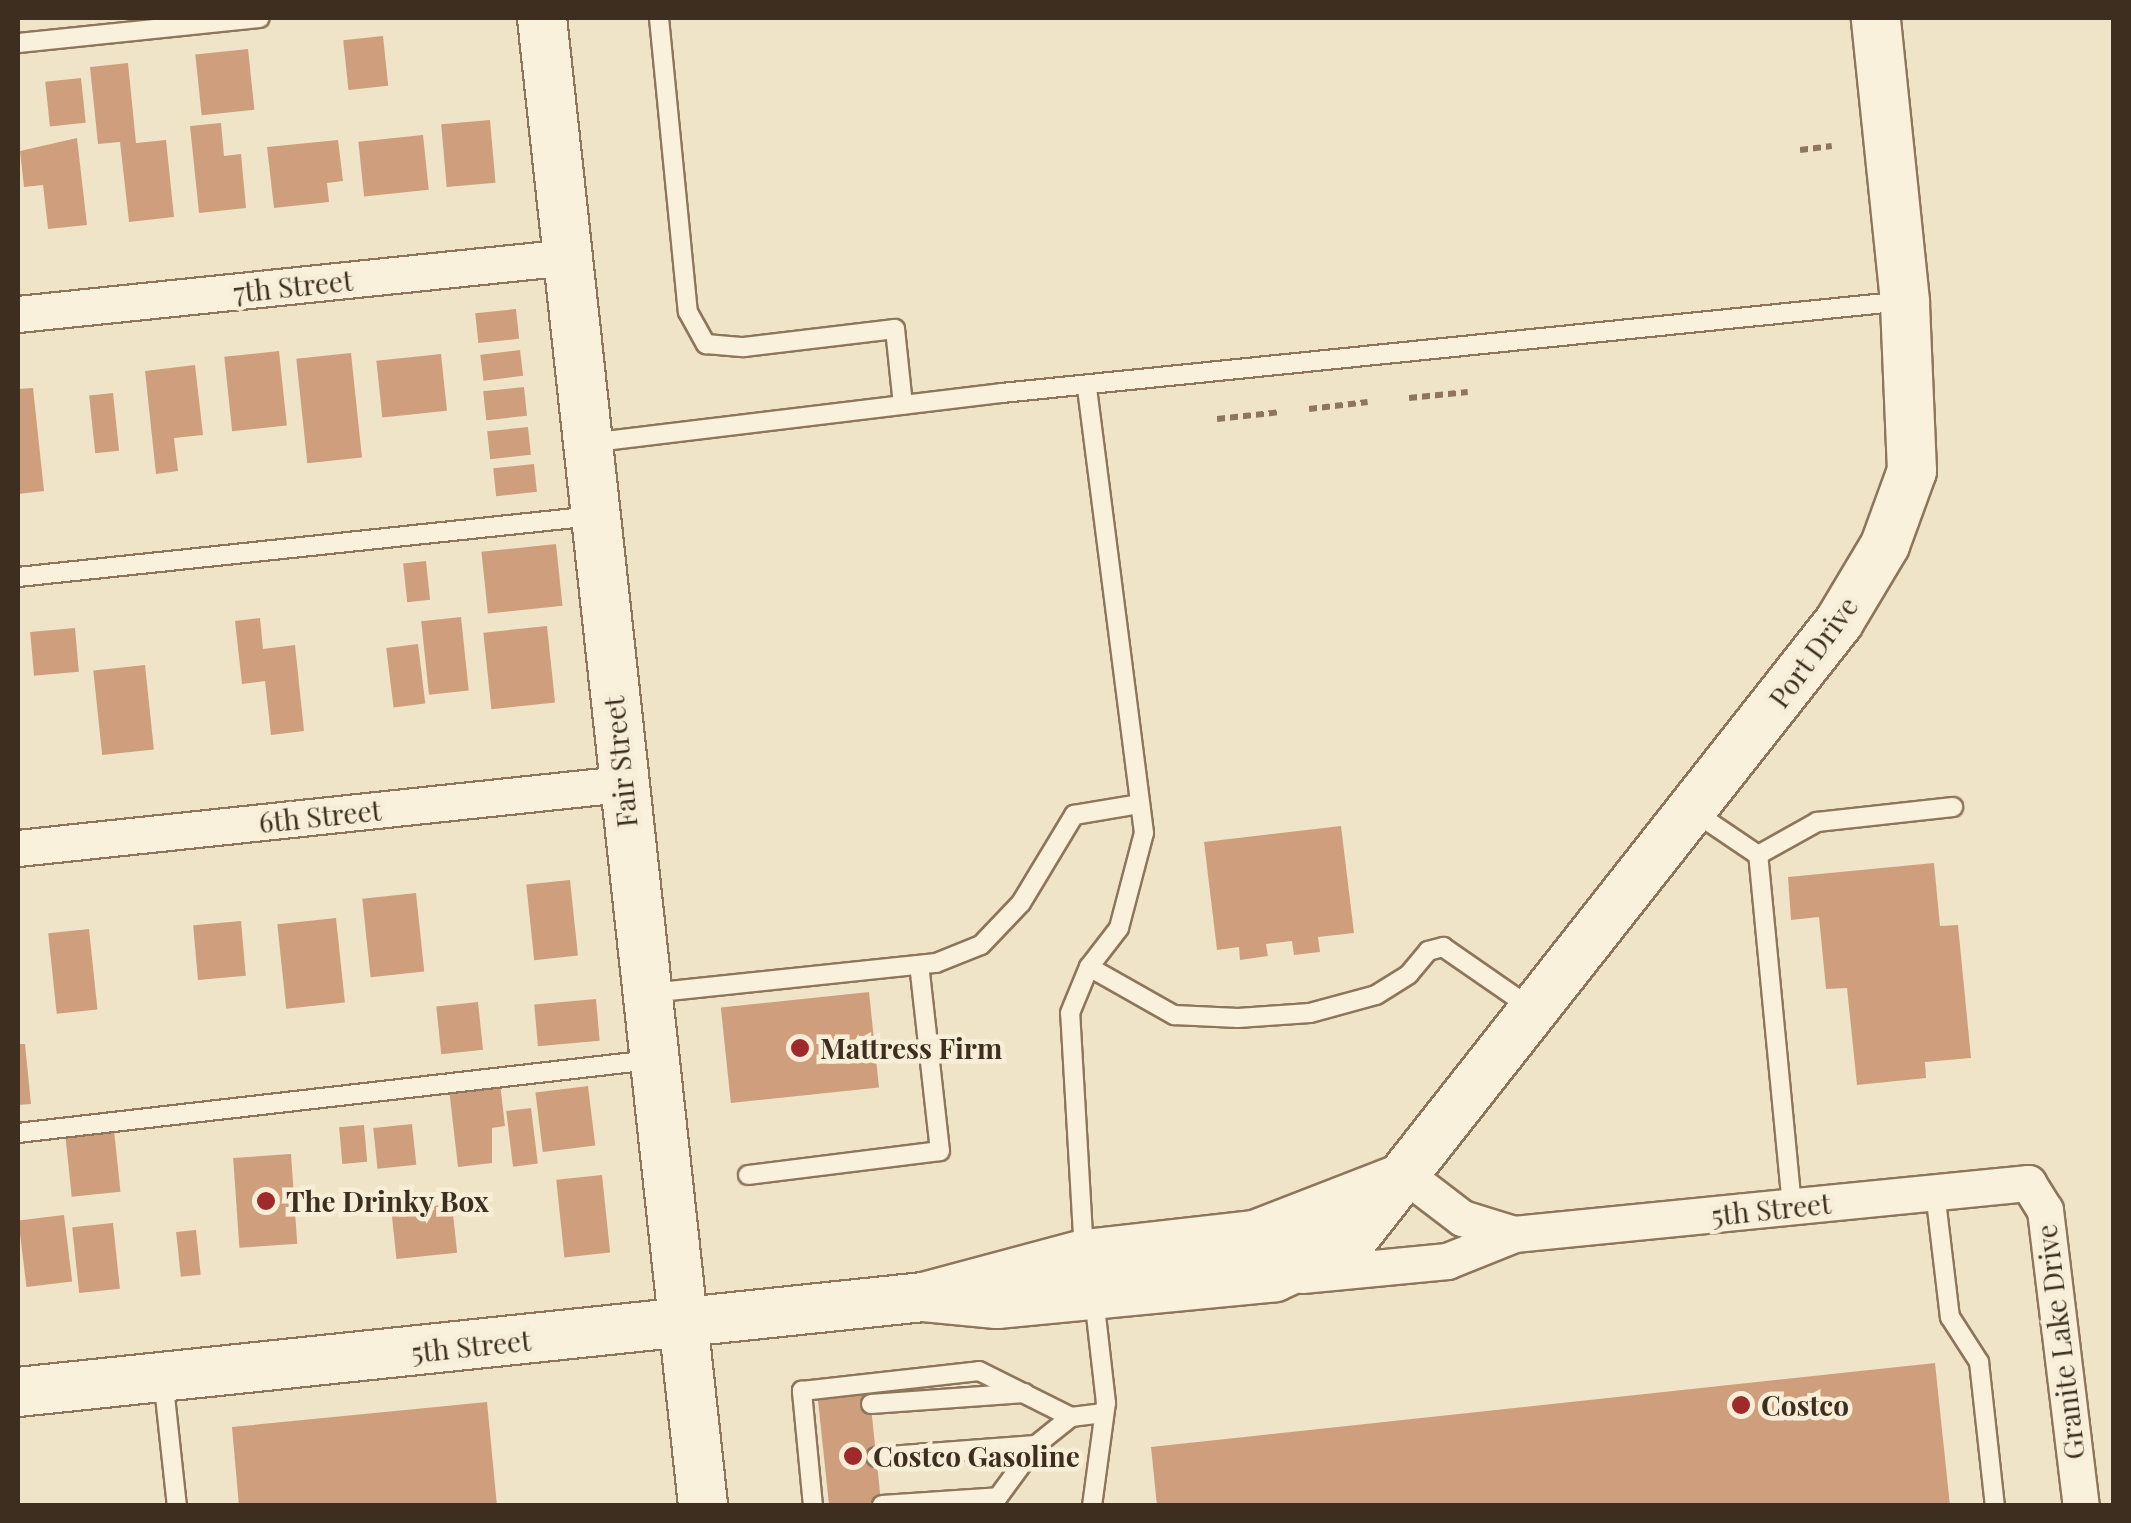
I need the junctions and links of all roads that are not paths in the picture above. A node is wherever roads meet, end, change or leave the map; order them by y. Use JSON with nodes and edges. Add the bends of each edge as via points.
{"nodes":[{"id":1,"x":260,"y":18,"type":"edge"},
{"id":2,"x":542,"y":18,"type":"edge"},
{"id":3,"x":659,"y":18,"type":"edge"},
{"id":4,"x":1876,"y":18,"type":"edge"},
{"id":5,"x":18,"y":43,"type":"edge"},
{"id":6,"x":569,"y":257,"type":"junction"},
{"id":7,"x":1905,"y":301,"type":"junction"},
{"id":8,"x":18,"y":314,"type":"edge"},
{"id":9,"x":1087,"y":385,"type":"junction"},
{"id":10,"x":903,"y":405,"type":"junction"},
{"id":11,"x":587,"y":443,"type":"junction"},
{"id":12,"x":595,"y":516,"type":"junction"},
{"id":13,"x":18,"y":577,"type":"edge"},
{"id":14,"x":622,"y":784,"type":"junction"},
{"id":15,"x":1140,"y":804,"type":"junction"},
{"id":16,"x":1953,"y":807,"type":"dead end"},
{"id":17,"x":1693,"y":810,"type":"junction"},
{"id":18,"x":18,"y":848,"type":"edge"},
{"id":19,"x":1758,"y":855,"type":"junction"},
{"id":20,"x":919,"y":965,"type":"junction"},
{"id":21,"x":1089,"y":967,"type":"junction"},
{"id":22,"x":644,"y":994,"type":"junction"},
{"id":23,"x":1536,"y":1011,"type":"junction"},
{"id":24,"x":651,"y":1060,"type":"junction"},
{"id":25,"x":18,"y":1133,"type":"edge"},
{"id":26,"x":748,"y":1175,"type":"dead end"},
{"id":27,"x":1407,"y":1176,"type":"junction"},
{"id":28,"x":2028,"y":1183,"type":"joint"},
{"id":29,"x":1936,"y":1192,"type":"junction"},
{"id":30,"x":1792,"y":1206,"type":"junction"},
{"id":31,"x":1514,"y":1234,"type":"junction"},
{"id":32,"x":1089,"y":1276,"type":"junction"},
{"id":33,"x":1275,"y":1277,"type":"junction"},
{"id":34,"x":685,"y":1323,"type":"junction"},
{"id":35,"x":163,"y":1377,"type":"junction"},
{"id":36,"x":18,"y":1392,"type":"edge"},
{"id":37,"x":1025,"y":1393,"type":"junction"},
{"id":38,"x":871,"y":1404,"type":"dead end"},
{"id":39,"x":1104,"y":1414,"type":"junction"},
{"id":40,"x":1071,"y":1416,"type":"junction"},
{"id":41,"x":1036,"y":1445,"type":"junction"},
{"id":42,"x":876,"y":1457,"type":"dead end"},
{"id":43,"x":991,"y":1501,"type":"edge"},
{"id":44,"x":882,"y":1505,"type":"edge"},
{"id":45,"x":176,"y":1506,"type":"edge"},
{"id":46,"x":703,"y":1506,"type":"edge"},
{"id":47,"x":813,"y":1506,"type":"edge"},
{"id":48,"x":1092,"y":1506,"type":"edge"},
{"id":49,"x":1995,"y":1506,"type":"edge"},
{"id":50,"x":2080,"y":1506,"type":"edge"}],
"edges":[{"from":1,"to":5,"type":"lane"},
{"from":2,"to":6,"type":"street","name":"Fair Street"},
{"from":3,"to":10,"type":"lane","via":[[688,312],[706,344],[744,347],[895,330]]},
{"from":4,"to":7,"type":"street","name":"Port Drive"},
{"from":6,"to":8,"type":"street","name":"7th Street"},
{"from":6,"to":11,"type":"street","name":"Fair Street"},
{"from":7,"to":9,"type":"lane"},
{"from":7,"to":17,"type":"street","name":"Port Drive","via":[[1912,471],[1885,545],[1839,622]]},
{"from":9,"to":10,"type":"lane"},
{"from":9,"to":15,"type":"lane"},
{"from":10,"to":11,"type":"lane"},
{"from":11,"to":12,"type":"street","name":"Fair Street"},
{"from":12,"to":13,"type":"lane"},
{"from":12,"to":14,"type":"street","name":"Fair Street"},
{"from":14,"to":18,"type":"street","name":"6th Street"},
{"from":14,"to":22,"type":"street","name":"Fair Street"},
{"from":15,"to":20,"type":"lane","via":[[1074,815],[1021,903],[981,946]]},
{"from":15,"to":21,"type":"lane","via":[[1144,832],[1135,884],[1119,928]]},
{"from":16,"to":19,"type":"lane","via":[[1817,822]]},
{"from":17,"to":19,"type":"lane"},
{"from":17,"to":23,"type":"street","name":"Port Drive"},
{"from":19,"to":30,"type":"lane"},
{"from":20,"to":22,"type":"lane"},
{"from":20,"to":26,"type":"lane","via":[[940,1152]]},
{"from":21,"to":23,"type":"lane","via":[[1174,1015],[1238,1018],[1310,1012],[1376,995],[1410,974],[1428,950],[1443,946]]},
{"from":21,"to":32,"type":"lane","via":[[1070,1012]]},
{"from":22,"to":24,"type":"street","name":"Fair Street"},
{"from":23,"to":27,"type":"street","name":"Port Drive"},
{"from":24,"to":25,"type":"lane"},
{"from":24,"to":34,"type":"street","name":"Fair Street"},
{"from":27,"to":31,"type":"street","name":"5th Street","via":[[1462,1218]]},
{"from":27,"to":32,"type":"street","name":"5th Street","via":[[1255,1235]]},
{"from":27,"to":33,"type":"street","name":"5th Street","via":[[1350,1243]]},
{"from":28,"to":29,"type":"street","name":"5th Street"},
{"from":28,"to":50,"type":"street","name":"Granite Lake Drive","via":[[2045,1210]]},
{"from":29,"to":30,"type":"street","name":"5th Street"},
{"from":29,"to":49,"type":"lane","via":[[1950,1317],[1979,1362]]},
{"from":30,"to":31,"type":"street","name":"5th Street"},
{"from":31,"to":33,"type":"street","name":"5th Street","via":[[1447,1261]]},
{"from":32,"to":33,"type":"street","name":"5th Street"},
{"from":32,"to":34,"type":"street","name":"5th Street","via":[[997,1304],[924,1297]]},
{"from":32,"to":39,"type":"lane"},
{"from":34,"to":35,"type":"street","name":"5th Street"},
{"from":34,"to":46,"type":"street","name":"Fair Street"},
{"from":35,"to":36,"type":"street","name":"5th Street"},
{"from":35,"to":45,"type":"lane"},
{"from":37,"to":38,"type":"lane"},
{"from":37,"to":40,"type":"lane"},
{"from":37,"to":47,"type":"lane","via":[[978,1371],[802,1391],[817,1467]]},
{"from":39,"to":40,"type":"lane"},
{"from":39,"to":48,"type":"lane"},
{"from":40,"to":41,"type":"lane"},
{"from":41,"to":42,"type":"lane"},
{"from":41,"to":43,"type":"lane"},
{"from":43,"to":44,"type":"lane"}]}
